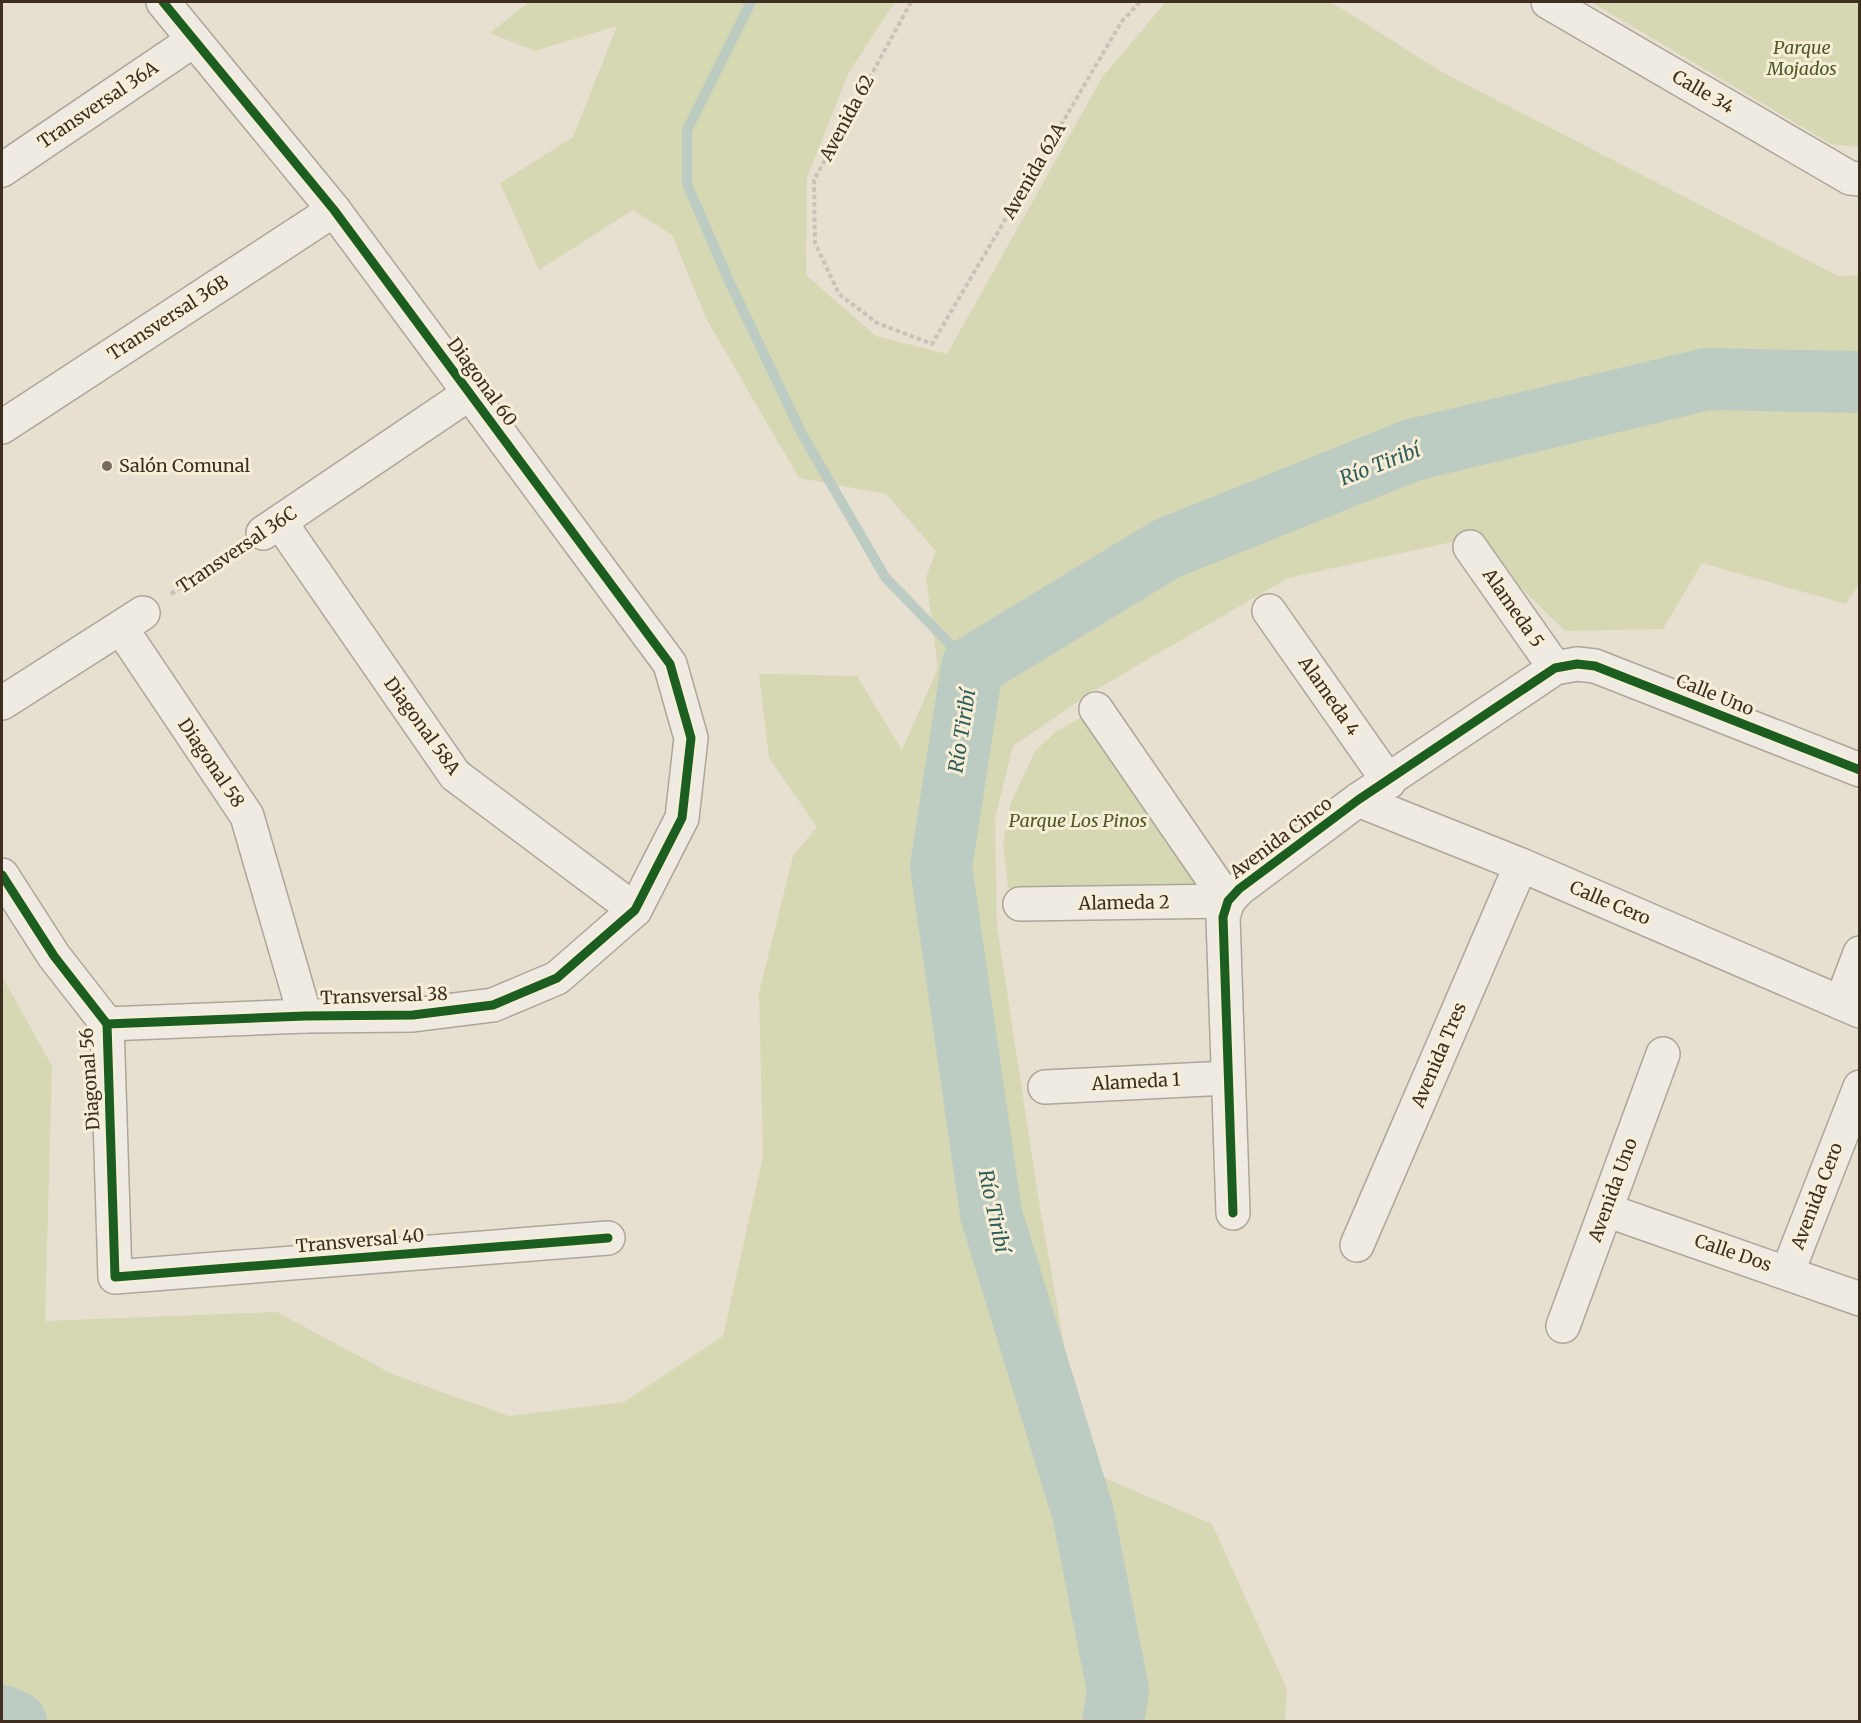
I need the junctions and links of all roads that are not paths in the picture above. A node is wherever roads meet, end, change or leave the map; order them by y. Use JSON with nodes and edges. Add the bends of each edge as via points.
{"nodes":[{"id":1,"x":163,"y":2,"type":"edge"},
{"id":2,"x":1548,"y":2,"type":"edge"},
{"id":3,"x":194,"y":40,"type":"junction"},
{"id":4,"x":2,"y":170,"type":"edge"},
{"id":5,"x":1860,"y":179,"type":"edge"},
{"id":6,"x":334,"y":210,"type":"junction"},
{"id":7,"x":470,"y":393,"type":"junction"},
{"id":8,"x":2,"y":427,"type":"edge"},
{"id":9,"x":271,"y":528,"type":"joint"},
{"id":10,"x":1470,"y":547,"type":"dead end"},
{"id":11,"x":1269,"y":611,"type":"dead end"},
{"id":12,"x":1556,"y":668,"type":"junction"},
{"id":13,"x":2,"y":703,"type":"edge"},
{"id":14,"x":1096,"y":709,"type":"dead end"},
{"id":15,"x":1860,"y":770,"type":"edge"},
{"id":16,"x":1389,"y":782,"type":"junction"},
{"id":17,"x":1358,"y":800,"type":"junction"},
{"id":18,"x":681,"y":818,"type":"joint"},
{"id":19,"x":1521,"y":865,"type":"junction"},
{"id":20,"x":2,"y":875,"type":"edge"},
{"id":21,"x":1228,"y":901,"type":"junction"},
{"id":22,"x":1020,"y":904,"type":"dead end"},
{"id":23,"x":635,"y":910,"type":"junction"},
{"id":24,"x":1860,"y":953,"type":"edge"},
{"id":25,"x":1850,"y":1007,"type":"edge"},
{"id":26,"x":305,"y":1016,"type":"junction"},
{"id":27,"x":107,"y":1024,"type":"junction"},
{"id":28,"x":1663,"y":1054,"type":"dead end"},
{"id":29,"x":1228,"y":1078,"type":"junction"},
{"id":30,"x":1045,"y":1087,"type":"dead end"},
{"id":31,"x":1860,"y":1088,"type":"edge"},
{"id":32,"x":1606,"y":1210,"type":"junction"},
{"id":33,"x":1233,"y":1213,"type":"dead end"},
{"id":34,"x":608,"y":1238,"type":"dead end"},
{"id":35,"x":1357,"y":1245,"type":"dead end"},
{"id":36,"x":1788,"y":1271,"type":"junction"},
{"id":37,"x":115,"y":1277,"type":"joint"},
{"id":38,"x":1860,"y":1299,"type":"edge"},
{"id":39,"x":1563,"y":1326,"type":"dead end"}],
"edges":[{"from":1,"to":3,"type":"street","name":"Diagonal 60"},
{"from":2,"to":5,"type":"street","name":"Calle 34","via":[[1850,178]]},
{"from":3,"to":4,"type":"street","name":"Transversal 36A"},
{"from":3,"to":6,"type":"street","name":"Diagonal 60"},
{"from":6,"to":7,"type":"street","name":"Diagonal 60"},
{"from":6,"to":8,"type":"street","name":"Transversal 36B"},
{"from":7,"to":9,"type":"street","name":"Transversal 36C"},
{"from":7,"to":18,"type":"street","name":"Diagonal 60","via":[[670,664],[691,738]]},
{"from":9,"to":23,"type":"street","name":"Diagonal 58A","via":[[456,775]]},
{"from":10,"to":12,"type":"street","name":"Alameda 5"},
{"from":11,"to":16,"type":"street","name":"Alameda 4"},
{"from":12,"to":15,"type":"street","name":"Calle Uno","via":[[1577,663],[1595,666]]},
{"from":12,"to":16,"type":"street","name":"Avenida Cinco"},
{"from":13,"to":26,"type":"street","name":"Diagonal 58","via":[[132,620],[247,816]]},
{"from":14,"to":21,"type":"street"},
{"from":16,"to":17,"type":"street","name":"Avenida Cinco"},
{"from":17,"to":19,"type":"street","name":"Calle Cero"},
{"from":17,"to":21,"type":"street","name":"Avenida Cinco"},
{"from":18,"to":23,"type":"street","name":"Transversal 38"},
{"from":19,"to":25,"type":"street","name":"Calle Cero"},
{"from":19,"to":35,"type":"street","name":"Avenida Tres"},
{"from":20,"to":27,"type":"street","name":"Diagonal 56","via":[[54,956]]},
{"from":21,"to":22,"type":"street","name":"Alameda 2"},
{"from":21,"to":29,"type":"street","name":"Avenida Cinco","via":[[1223,917]]},
{"from":23,"to":26,"type":"street","name":"Transversal 38","via":[[557,978],[493,1005],[413,1015]]},
{"from":24,"to":25,"type":"street"},
{"from":26,"to":27,"type":"street","name":"Transversal 38"},
{"from":27,"to":37,"type":"street","name":"Diagonal 56"},
{"from":28,"to":32,"type":"street","name":"Avenida Uno"},
{"from":29,"to":30,"type":"street","name":"Alameda 1"},
{"from":29,"to":33,"type":"street","name":"Avenida Cinco"},
{"from":31,"to":36,"type":"street","name":"Avenida Cero"},
{"from":32,"to":36,"type":"street","name":"Calle Dos"},
{"from":32,"to":39,"type":"street","name":"Avenida Uno"},
{"from":34,"to":37,"type":"street","name":"Transversal 40"},
{"from":36,"to":38,"type":"street","name":"Calle Dos"}]}
